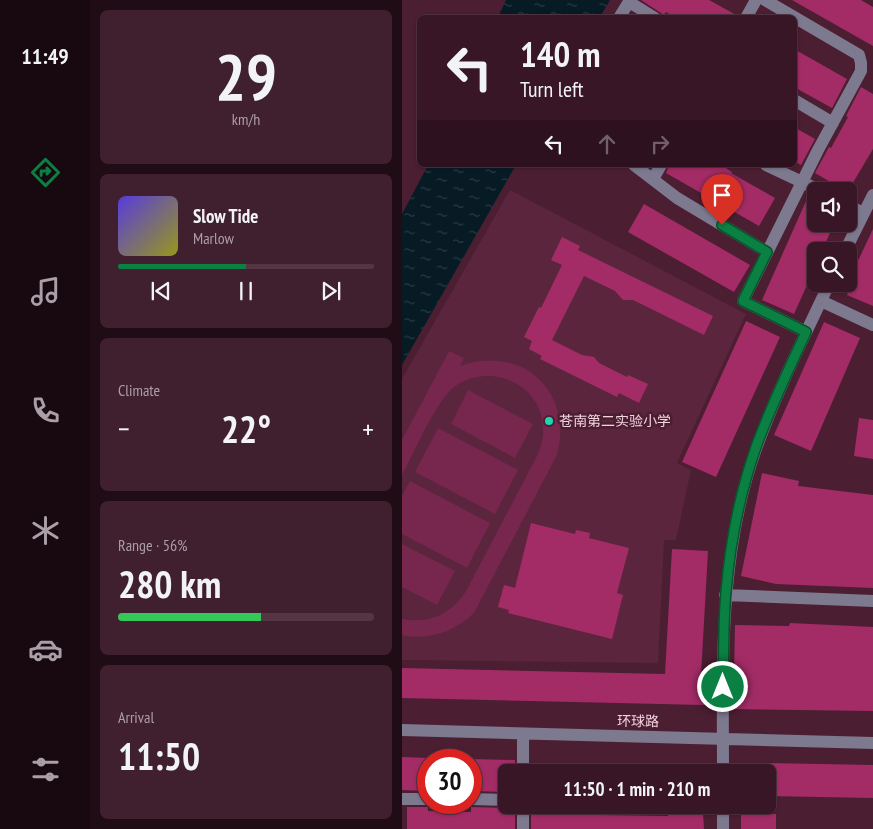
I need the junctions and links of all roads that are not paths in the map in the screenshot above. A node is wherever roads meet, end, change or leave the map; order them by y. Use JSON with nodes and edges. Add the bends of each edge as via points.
{"nodes":[{"id":1,"x":756,"y":0,"type":"edge"},
{"id":2,"x":765,"y":0,"type":"edge"},
{"id":3,"x":629,"y":1,"type":"edge"},
{"id":4,"x":621,"y":15,"type":"edge"},
{"id":5,"x":650,"y":15,"type":"edge"},
{"id":6,"x":748,"y":15,"type":"edge"},
{"id":7,"x":791,"y":15,"type":"edge"},
{"id":8,"x":797,"y":19,"type":"edge"},
{"id":9,"x":797,"y":102,"type":"edge"},
{"id":10,"x":833,"y":122,"type":"junction"},
{"id":11,"x":637,"y":167,"type":"edge"},
{"id":12,"x":660,"y":167,"type":"edge"},
{"id":13,"x":770,"y":167,"type":"edge"},
{"id":14,"x":653,"y":179,"type":"junction"},
{"id":15,"x":802,"y":182,"type":"junction"},
{"id":16,"x":807,"y":184,"type":"edge"},
{"id":17,"x":872,"y":195,"type":"edge"},
{"id":18,"x":857,"y":210,"type":"edge"},
{"id":19,"x":863,"y":213,"type":"junction"},
{"id":20,"x":848,"y":242,"type":"edge"},
{"id":21,"x":767,"y":252,"type":"junction"},
{"id":22,"x":825,"y":292,"type":"edge"},
{"id":23,"x":821,"y":301,"type":"junction"},
{"id":24,"x":872,"y":325,"type":"edge"},
{"id":25,"x":806,"y":332,"type":"junction"},
{"id":26,"x":725,"y":595,"type":"junction"},
{"id":27,"x":872,"y":601,"type":"edge"},
{"id":28,"x":402,"y":730,"type":"edge"},
{"id":29,"x":523,"y":734,"type":"junction"},
{"id":30,"x":723,"y":739,"type":"junction"},
{"id":31,"x":872,"y":742,"type":"edge"},
{"id":32,"x":523,"y":764,"type":"edge"},
{"id":33,"x":723,"y":764,"type":"edge"},
{"id":34,"x":402,"y":798,"type":"edge"},
{"id":35,"x":417,"y":799,"type":"edge"},
{"id":36,"x":482,"y":800,"type":"edge"},
{"id":37,"x":498,"y":800,"type":"edge"},
{"id":38,"x":523,"y":814,"type":"edge"},
{"id":39,"x":723,"y":814,"type":"edge"},
{"id":40,"x":522,"y":829,"type":"edge"},
{"id":41,"x":723,"y":829,"type":"edge"}],
"edges":[{"from":1,"to":6,"type":"street"},
{"from":2,"to":7,"type":"street"},
{"from":3,"to":4,"type":"street"},
{"from":3,"to":5,"type":"street"},
{"from":8,"to":10,"type":"street","via":[[859,55],[861,71]]},
{"from":9,"to":10,"type":"street"},
{"from":10,"to":15,"type":"street"},
{"from":11,"to":14,"type":"street"},
{"from":12,"to":14,"type":"street"},
{"from":13,"to":15,"type":"street"},
{"from":14,"to":21,"type":"street","via":[[677,198]]},
{"from":15,"to":16,"type":"street"},
{"from":15,"to":21,"type":"street"},
{"from":17,"to":19,"type":"street"},
{"from":18,"to":19,"type":"street"},
{"from":19,"to":20,"type":"street"},
{"from":21,"to":25,"type":"street","via":[[743,301]]},
{"from":22,"to":23,"type":"street"},
{"from":23,"to":24,"type":"street"},
{"from":23,"to":25,"type":"street"},
{"from":25,"to":26,"type":"street","via":[[756,447],[736,524]]},
{"from":26,"to":27,"type":"street"},
{"from":26,"to":30,"type":"street"},
{"from":28,"to":29,"type":"street","name":"环球路"},
{"from":29,"to":30,"type":"street","name":"环球路"},
{"from":29,"to":32,"type":"street"},
{"from":30,"to":31,"type":"street","name":"环球路"},
{"from":30,"to":33,"type":"street"},
{"from":34,"to":35,"type":"street"},
{"from":36,"to":37,"type":"street"},
{"from":38,"to":40,"type":"street"},
{"from":39,"to":41,"type":"street"}]}
